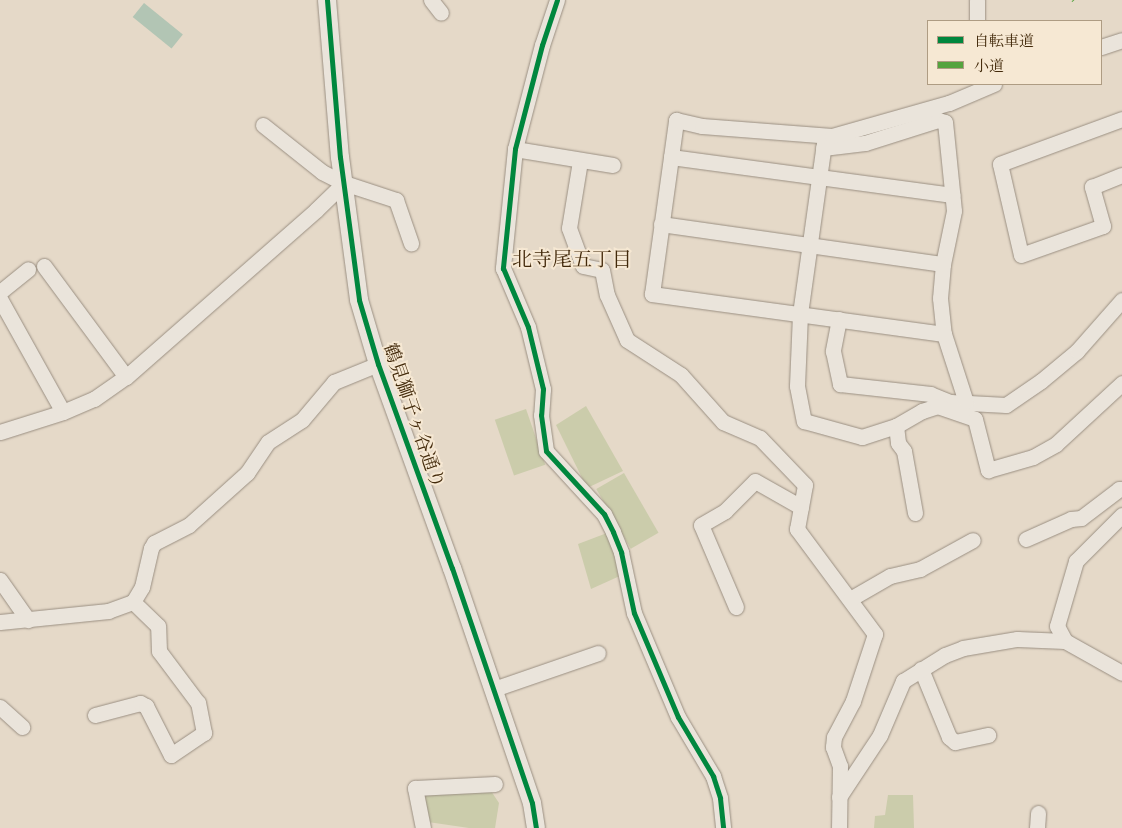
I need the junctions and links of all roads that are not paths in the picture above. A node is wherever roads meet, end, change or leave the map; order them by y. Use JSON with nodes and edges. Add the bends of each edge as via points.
{"nodes":[{"id":1,"x":326,"y":0,"type":"edge"},
{"id":2,"x":432,"y":0,"type":"edge"},
{"id":3,"x":557,"y":0,"type":"edge"},
{"id":4,"x":977,"y":0,"type":"edge"},
{"id":5,"x":441,"y":13,"type":"dead end"},
{"id":6,"x":977,"y":20,"type":"edge"},
{"id":7,"x":1122,"y":40,"type":"edge"},
{"id":8,"x":1102,"y":47,"type":"edge"},
{"id":9,"x":986,"y":85,"type":"edge"},
{"id":10,"x":1122,"y":119,"type":"edge"},
{"id":11,"x":263,"y":124,"type":"dead end"},
{"id":12,"x":824,"y":142,"type":"junction"},
{"id":13,"x":515,"y":149,"type":"junction"},
{"id":14,"x":671,"y":157,"type":"junction"},
{"id":15,"x":580,"y":161,"type":"junction"},
{"id":16,"x":613,"y":165,"type":"dead end"},
{"id":17,"x":1122,"y":175,"type":"edge"},
{"id":18,"x":819,"y":177,"type":"junction"},
{"id":19,"x":344,"y":183,"type":"junction"},
{"id":20,"x":952,"y":195,"type":"junction"},
{"id":21,"x":661,"y":224,"type":"junction"},
{"id":22,"x":411,"y":243,"type":"dead end"},
{"id":23,"x":810,"y":246,"type":"junction"},
{"id":24,"x":943,"y":264,"type":"junction"},
{"id":25,"x":44,"y":266,"type":"dead end"},
{"id":26,"x":28,"y":269,"type":"dead end"},
{"id":27,"x":0,"y":292,"type":"edge"},
{"id":28,"x":0,"y":299,"type":"edge"},
{"id":29,"x":1122,"y":300,"type":"edge"},
{"id":30,"x":800,"y":314,"type":"junction"},
{"id":31,"x":839,"y":319,"type":"junction"},
{"id":32,"x":944,"y":334,"type":"junction"},
{"id":33,"x":378,"y":364,"type":"junction"},
{"id":34,"x":126,"y":377,"type":"junction"},
{"id":35,"x":1122,"y":383,"type":"edge"},
{"id":36,"x":951,"y":404,"type":"junction"},
{"id":37,"x":63,"y":412,"type":"junction"},
{"id":38,"x":896,"y":426,"type":"junction"},
{"id":39,"x":0,"y":432,"type":"edge"},
{"id":40,"x":1122,"y":489,"type":"edge"},
{"id":41,"x":801,"y":507,"type":"junction"},
{"id":42,"x":915,"y":513,"type":"dead end"},
{"id":43,"x":1122,"y":515,"type":"edge"},
{"id":44,"x":1026,"y":539,"type":"dead end"},
{"id":45,"x":973,"y":540,"type":"dead end"},
{"id":46,"x":0,"y":580,"type":"edge"},
{"id":47,"x":850,"y":599,"type":"junction"},
{"id":48,"x":133,"y":602,"type":"junction"},
{"id":49,"x":736,"y":607,"type":"dead end"},
{"id":50,"x":28,"y":620,"type":"junction"},
{"id":51,"x":0,"y":622,"type":"edge"},
{"id":52,"x":1065,"y":641,"type":"junction"},
{"id":53,"x":598,"y":653,"type":"dead end"},
{"id":54,"x":921,"y":669,"type":"junction"},
{"id":55,"x":1122,"y":673,"type":"edge"},
{"id":56,"x":494,"y":689,"type":"junction"},
{"id":57,"x":0,"y":707,"type":"edge"},
{"id":58,"x":95,"y":715,"type":"dead end"},
{"id":59,"x":22,"y":727,"type":"dead end"},
{"id":60,"x":988,"y":735,"type":"dead end"},
{"id":61,"x":495,"y":784,"type":"dead end"},
{"id":62,"x":839,"y":796,"type":"junction"},
{"id":63,"x":1038,"y":812,"type":"dead end"},
{"id":64,"x":423,"y":828,"type":"edge"},
{"id":65,"x":536,"y":828,"type":"edge"},
{"id":66,"x":723,"y":828,"type":"edge"},
{"id":67,"x":839,"y":828,"type":"edge"},
{"id":68,"x":1037,"y":828,"type":"edge"}],
"edges":[{"from":1,"to":19,"type":"street","name":"鶴見獅子ヶ谷通り"},
{"from":2,"to":5,"type":"street"},
{"from":3,"to":13,"type":"street"},
{"from":4,"to":6,"type":"street"},
{"from":7,"to":8,"type":"street"},
{"from":9,"to":12,"type":"street","via":[[931,108]]},
{"from":10,"to":17,"type":"street","via":[[1000,164],[1021,255],[1103,226],[1092,187]]},
{"from":11,"to":19,"type":"street","via":[[322,172]]},
{"from":12,"to":14,"type":"street","via":[[676,120]]},
{"from":12,"to":18,"type":"street"},
{"from":12,"to":20,"type":"street","via":[[865,143],[938,120],[945,122]]},
{"from":13,"to":15,"type":"street"},
{"from":13,"to":66,"type":"street","via":[[503,268],[528,327],[543,389],[541,415],[546,451],[604,514],[613,532],[621,552],[634,614],[678,717],[713,776],[720,798]]},
{"from":14,"to":18,"type":"street"},
{"from":14,"to":21,"type":"street"},
{"from":15,"to":16,"type":"street"},
{"from":15,"to":41,"type":"street","via":[[569,228],[583,266],[602,270],[606,295],[627,340],[681,375],[723,422],[760,438],[805,485]]},
{"from":18,"to":20,"type":"street"},
{"from":18,"to":23,"type":"street"},
{"from":19,"to":22,"type":"street","via":[[396,200]]},
{"from":19,"to":33,"type":"street","name":"鶴見獅子ヶ谷通り","via":[[359,300]]},
{"from":19,"to":34,"type":"street"},
{"from":20,"to":24,"type":"street","via":[[954,211]]},
{"from":21,"to":23,"type":"street"},
{"from":21,"to":30,"type":"street","via":[[652,294]]},
{"from":23,"to":24,"type":"street"},
{"from":23,"to":30,"type":"street"},
{"from":24,"to":32,"type":"street","via":[[940,298]]},
{"from":25,"to":34,"type":"street"},
{"from":26,"to":27,"type":"street"},
{"from":28,"to":37,"type":"street"},
{"from":29,"to":36,"type":"street","via":[[1077,351],[1006,405]]},
{"from":30,"to":31,"type":"street"},
{"from":30,"to":38,"type":"street","via":[[797,386],[804,421],[862,437]]},
{"from":31,"to":32,"type":"street"},
{"from":31,"to":36,"type":"street","via":[[833,351],[840,384],[930,394]]},
{"from":32,"to":36,"type":"street"},
{"from":33,"to":48,"type":"street","via":[[334,382],[302,420],[268,442],[247,473],[211,506],[189,525],[154,543],[142,587]]},
{"from":33,"to":56,"type":"street","name":"鶴見獅子ヶ谷通り"},
{"from":34,"to":37,"type":"street","via":[[94,398]]},
{"from":35,"to":36,"type":"street","via":[[1056,444],[1032,457],[988,470],[975,419]]},
{"from":36,"to":38,"type":"street","via":[[922,411]]},
{"from":37,"to":39,"type":"street"},
{"from":38,"to":42,"type":"street"},
{"from":40,"to":44,"type":"street","via":[[1082,518],[1071,519]]},
{"from":41,"to":47,"type":"street","via":[[797,529]]},
{"from":41,"to":49,"type":"street","via":[[755,481],[725,511],[701,525]]},
{"from":43,"to":52,"type":"street","via":[[1076,562],[1057,626]]},
{"from":45,"to":47,"type":"street","via":[[920,569],[890,576]]},
{"from":46,"to":50,"type":"street"},
{"from":47,"to":62,"type":"street","via":[[875,634],[853,701],[834,737],[833,747],[840,766]]},
{"from":48,"to":50,"type":"street","via":[[108,611]]},
{"from":48,"to":58,"type":"street","via":[[158,626],[159,651],[198,703],[204,733],[171,754],[146,706],[140,703]]},
{"from":50,"to":51,"type":"street"},
{"from":52,"to":54,"type":"street","via":[[1017,639],[963,648]]},
{"from":52,"to":55,"type":"street"},
{"from":53,"to":56,"type":"street"},
{"from":54,"to":60,"type":"street","via":[[949,737],[955,742]]},
{"from":54,"to":62,"type":"street","via":[[904,681],[880,734]]},
{"from":56,"to":65,"type":"street","name":"鶴見獅子ヶ谷通り","via":[[532,803]]},
{"from":57,"to":59,"type":"street"},
{"from":61,"to":64,"type":"street","via":[[415,788]]},
{"from":62,"to":67,"type":"street"},
{"from":63,"to":68,"type":"street"}]}
